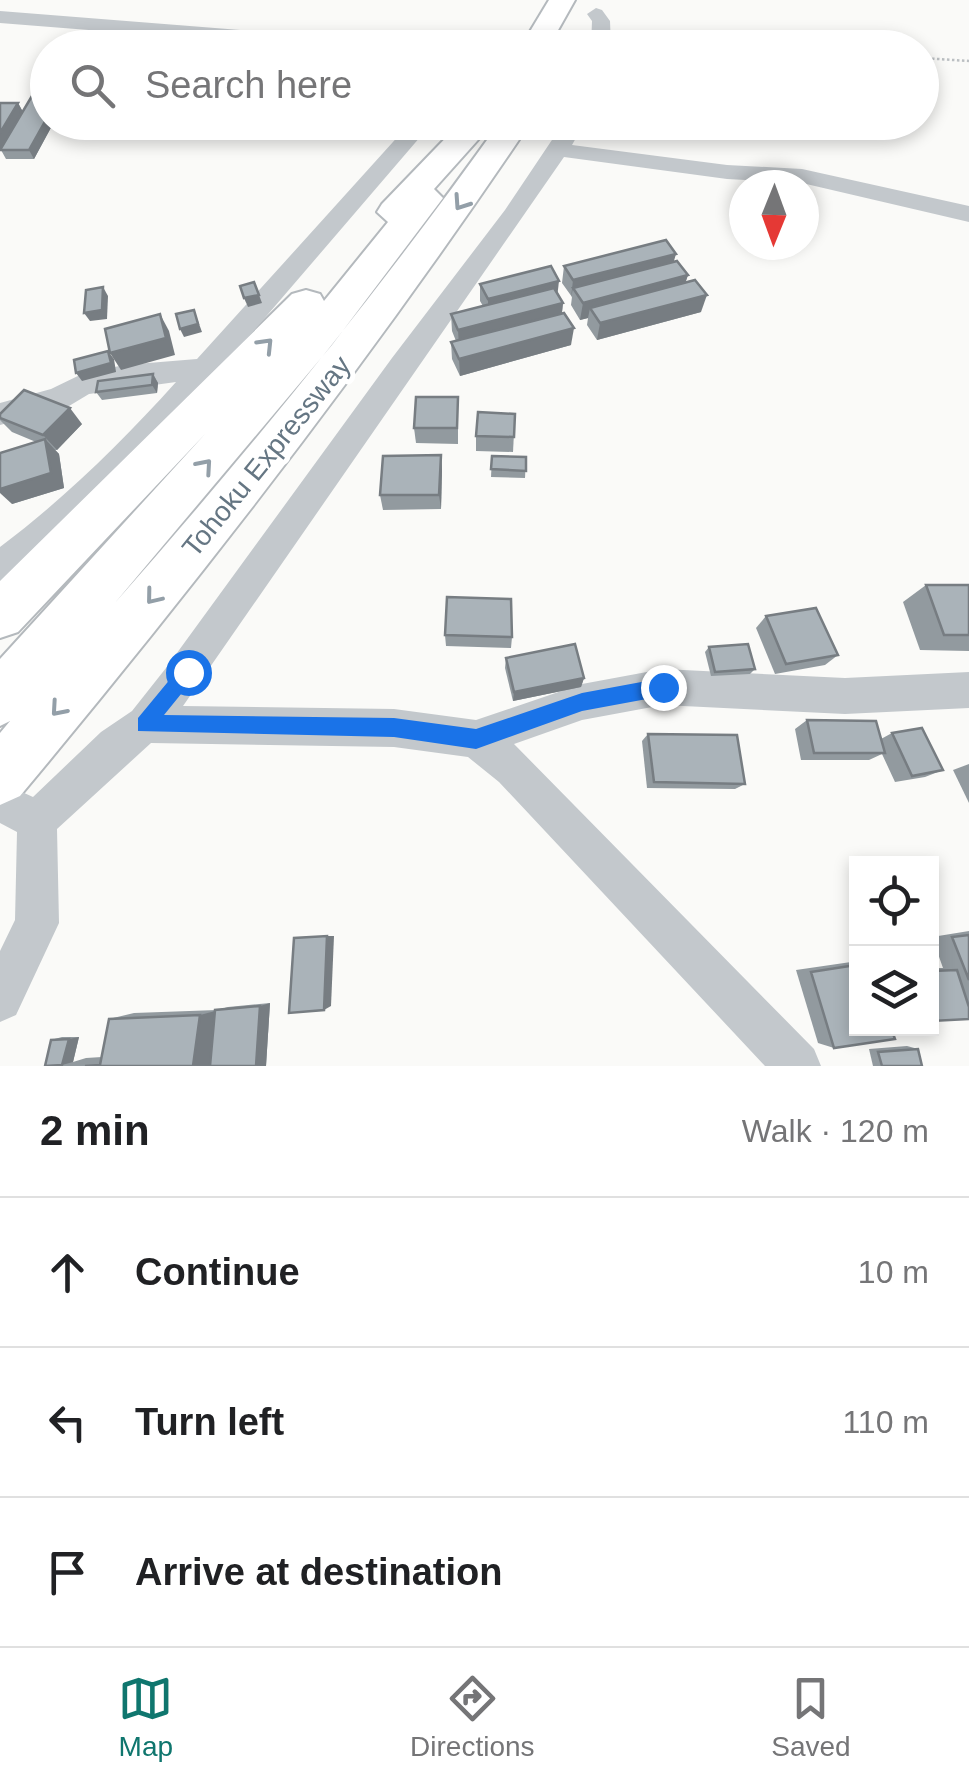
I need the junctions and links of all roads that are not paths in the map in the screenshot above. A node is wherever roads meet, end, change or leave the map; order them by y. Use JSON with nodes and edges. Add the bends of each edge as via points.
{"nodes":[{"id":1,"x":562,"y":0,"type":"edge"},
{"id":2,"x":593,"y":7,"type":"edge"},
{"id":3,"x":0,"y":17,"type":"edge"},
{"id":4,"x":163,"y":30,"type":"edge"},
{"id":5,"x":551,"y":30,"type":"edge"},
{"id":6,"x":565,"y":30,"type":"edge"},
{"id":7,"x":601,"y":30,"type":"edge"},
{"id":8,"x":407,"y":140,"type":"edge"},
{"id":9,"x":461,"y":140,"type":"edge"},
{"id":10,"x":466,"y":140,"type":"edge"},
{"id":11,"x":504,"y":140,"type":"edge"},
{"id":12,"x":565,"y":140,"type":"edge"},
{"id":13,"x":559,"y":150,"type":"junction"},
{"id":14,"x":969,"y":214,"type":"edge"},
{"id":15,"x":205,"y":368,"type":"junction"},
{"id":16,"x":0,"y":414,"type":"edge"},
{"id":17,"x":6,"y":582,"type":"edge"},
{"id":18,"x":94,"y":631,"type":"junction"},
{"id":19,"x":969,"y":690,"type":"edge"},
{"id":20,"x":0,"y":699,"type":"edge"},
{"id":21,"x":145,"y":724,"type":"junction"},
{"id":22,"x":476,"y":739,"type":"junction"},
{"id":23,"x":0,"y":776,"type":"edge"},
{"id":24,"x":18,"y":812,"type":"edge"},
{"id":25,"x":0,"y":999,"type":"edge"},
{"id":26,"x":796,"y":1066,"type":"edge"}],
"edges":[{"from":1,"to":5,"type":"highway"},
{"from":2,"to":6,"type":"highway"},
{"from":2,"to":7,"type":"street"},
{"from":3,"to":4,"type":"street"},
{"from":8,"to":15,"type":"street"},
{"from":17,"to":9,"type":"highway","one_way":true},
{"from":18,"to":10,"type":"highway","name":"Tohoku Expressway","one_way":true},
{"from":11,"to":18,"type":"highway","name":"Tohoku Expressway","one_way":true,"via":[[365,332]]},
{"from":12,"to":13,"type":"street"},
{"from":13,"to":14,"type":"street","via":[[802,176]]},
{"from":13,"to":21,"type":"street"},
{"from":15,"to":16,"type":"street","via":[[82,385]]},
{"from":15,"to":17,"type":"street","via":[[51,526]]},
{"from":18,"to":20,"type":"highway","name":"Tohoku Expressway"},
{"from":18,"to":23,"type":"highway","name":"Tohoku Expressway","one_way":true},
{"from":19,"to":22,"type":"street","via":[[845,696],[663,687],[582,702]]},
{"from":21,"to":22,"type":"street","via":[[394,728]]},
{"from":21,"to":24,"type":"street"},
{"from":22,"to":26,"type":"street","via":[[512,768]]},
{"from":24,"to":25,"type":"street","via":[[40,868],[36,923]]}]}
